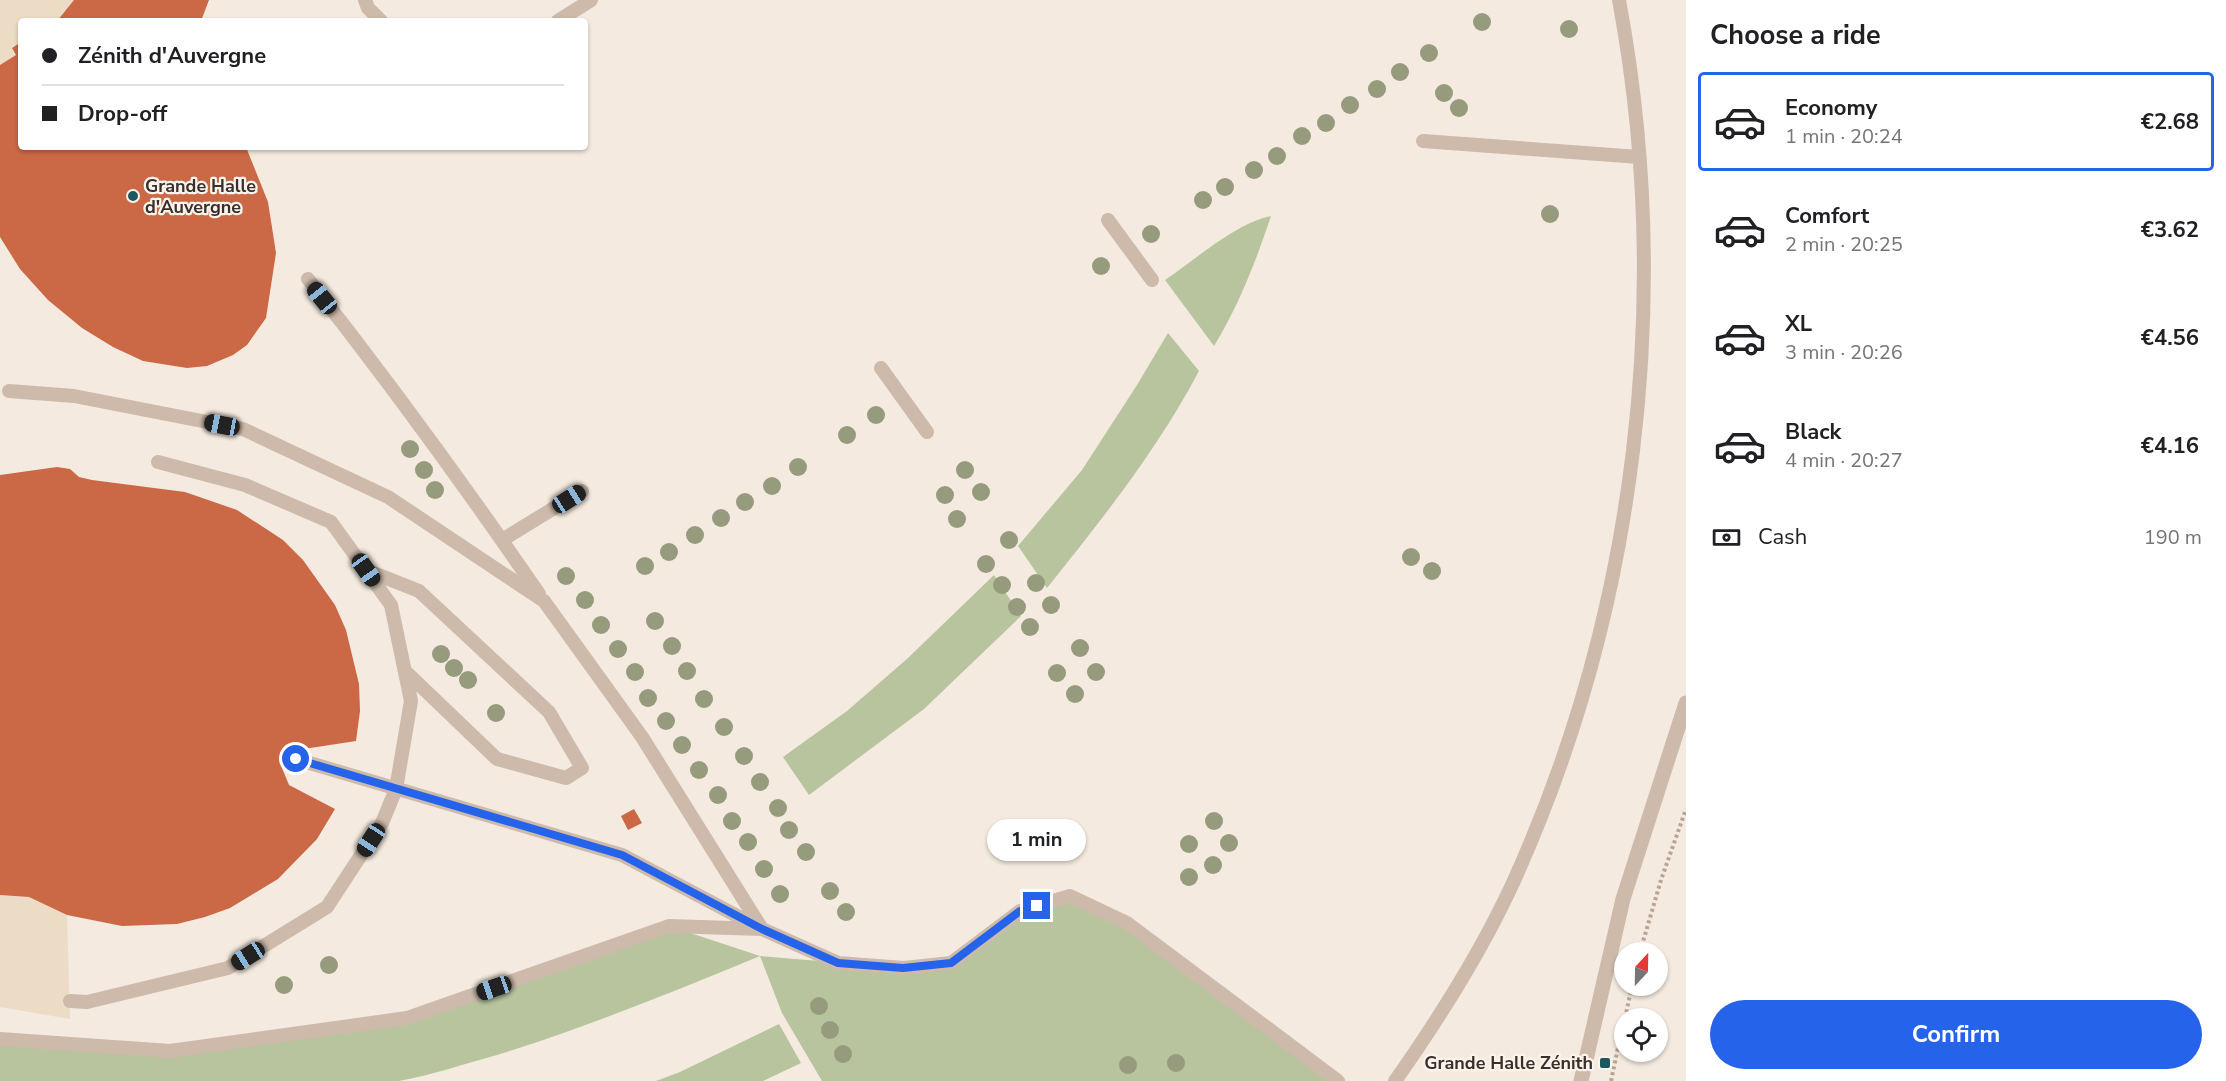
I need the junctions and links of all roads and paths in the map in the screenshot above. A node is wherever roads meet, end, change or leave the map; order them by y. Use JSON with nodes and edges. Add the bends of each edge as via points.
{"nodes":[{"id":1,"x":365,"y":0,"type":"edge"},
{"id":2,"x":591,"y":0,"type":"edge"},
{"id":3,"x":1619,"y":0,"type":"edge"},
{"id":4,"x":378,"y":18,"type":"edge"},
{"id":5,"x":563,"y":18,"type":"edge"},
{"id":6,"x":1423,"y":141,"type":"dead end"},
{"id":7,"x":1639,"y":157,"type":"junction"},
{"id":8,"x":1108,"y":220,"type":"dead end"},
{"id":9,"x":308,"y":279,"type":"dead end"},
{"id":10,"x":1152,"y":280,"type":"dead end"},
{"id":11,"x":881,"y":369,"type":"dead end"},
{"id":12,"x":9,"y":391,"type":"dead end"},
{"id":13,"x":927,"y":432,"type":"dead end"},
{"id":14,"x":158,"y":462,"type":"dead end"},
{"id":15,"x":582,"y":491,"type":"dead end"},
{"id":16,"x":502,"y":540,"type":"junction"},
{"id":17,"x":366,"y":570,"type":"junction"},
{"id":18,"x":543,"y":601,"type":"junction"},
{"id":19,"x":405,"y":671,"type":"junction"},
{"id":20,"x":1686,"y":704,"type":"edge"},
{"id":21,"x":296,"y":759,"type":"dead end"},
{"id":22,"x":396,"y":789,"type":"junction"},
{"id":23,"x":1686,"y":809,"type":"edge"},
{"id":24,"x":762,"y":929,"type":"junction"},
{"id":25,"x":1643,"y":942,"type":"edge"},
{"id":26,"x":70,"y":1001,"type":"dead end"},
{"id":27,"x":0,"y":1039,"type":"edge"},
{"id":28,"x":1615,"y":1062,"type":"edge"},
{"id":29,"x":1338,"y":1081,"type":"edge"},
{"id":30,"x":1395,"y":1081,"type":"edge"},
{"id":31,"x":1581,"y":1081,"type":"edge"},
{"id":32,"x":1611,"y":1081,"type":"edge"}],
"edges":[{"from":1,"to":4,"type":"lane"},
{"from":2,"to":5,"type":"lane"},
{"from":3,"to":7,"type":"lane","via":[[1629,53]]},
{"from":6,"to":7,"type":"lane"},
{"from":7,"to":30,"type":"lane","via":[[1642,314],[1631,480],[1598,638],[1573,728],[1511,887],[1449,999]]},
{"from":8,"to":10,"type":"lane"},
{"from":9,"to":16,"type":"lane","via":[[388,381]]},
{"from":11,"to":13,"type":"lane"},
{"from":12,"to":18,"type":"lane","via":[[74,396],[243,429],[388,497]]},
{"from":14,"to":17,"type":"lane","via":[[245,484],[331,522]]},
{"from":15,"to":16,"type":"lane"},
{"from":16,"to":18,"type":"lane"},
{"from":17,"to":19,"type":"lane","via":[[391,605]]},
{"from":17,"to":19,"type":"lane","via":[[419,591],[549,712],[582,768],[566,778],[497,759]]},
{"from":18,"to":24,"type":"lane","via":[[642,737]]},
{"from":19,"to":22,"type":"lane","via":[[411,701]]},
{"from":20,"to":31,"type":"street","via":[[1623,899]]},
{"from":21,"to":22,"type":"lane"},
{"from":22,"to":24,"type":"lane","via":[[622,855]]},
{"from":22,"to":26,"type":"lane","via":[[382,823],[327,907],[228,968],[87,1002]]},
{"from":23,"to":25,"type":"path"},
{"from":24,"to":27,"type":"lane","via":[[669,926],[407,1018],[170,1051]]},
{"from":24,"to":29,"type":"lane","via":[[838,963],[903,968],[951,963],[1020,911],[1070,896],[1127,923]]},
{"from":28,"to":32,"type":"path"}]}
